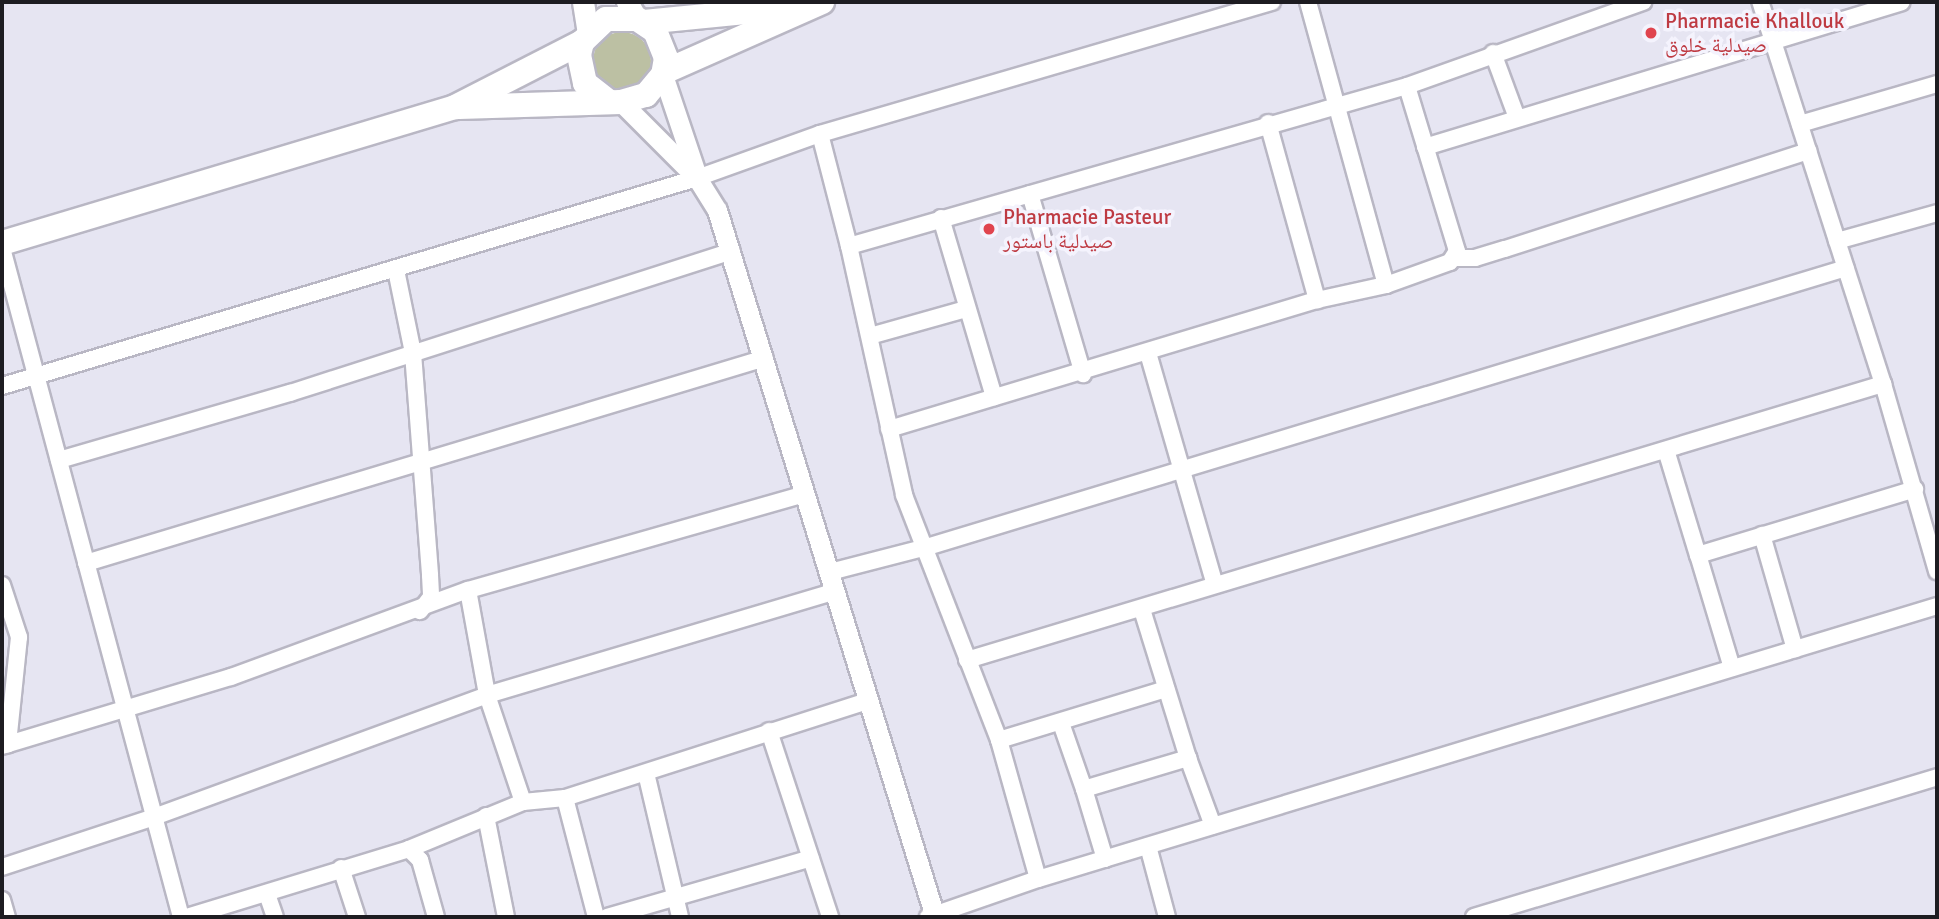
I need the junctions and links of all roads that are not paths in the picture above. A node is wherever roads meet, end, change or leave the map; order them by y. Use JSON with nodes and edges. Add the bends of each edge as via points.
{"nodes":[{"id":1,"x":583,"y":2,"type":"edge"},
{"id":2,"x":1272,"y":2,"type":"edge"},
{"id":3,"x":1308,"y":2,"type":"edge"},
{"id":4,"x":1643,"y":2,"type":"edge"},
{"id":5,"x":1760,"y":2,"type":"edge"},
{"id":6,"x":1901,"y":2,"type":"edge"},
{"id":7,"x":814,"y":4,"type":"edge"},
{"id":8,"x":636,"y":14,"type":"edge"},
{"id":9,"x":585,"y":37,"type":"junction"},
{"id":10,"x":1773,"y":39,"type":"junction"},
{"id":11,"x":1493,"y":53,"type":"junction"},
{"id":12,"x":664,"y":73,"type":"junction"},
{"id":13,"x":1937,"y":84,"type":"edge"},
{"id":14,"x":1407,"y":86,"type":"junction"},
{"id":15,"x":614,"y":101,"type":"junction"},
{"id":16,"x":1337,"y":106,"type":"junction"},
{"id":17,"x":455,"y":107,"type":"junction"},
{"id":18,"x":1517,"y":118,"type":"junction"},
{"id":19,"x":1268,"y":123,"type":"junction"},
{"id":20,"x":1800,"y":124,"type":"junction"},
{"id":21,"x":820,"y":134,"type":"junction"},
{"id":22,"x":1425,"y":147,"type":"junction"},
{"id":23,"x":1809,"y":151,"type":"junction"},
{"id":24,"x":698,"y":178,"type":"junction"},
{"id":25,"x":1030,"y":194,"type":"junction"},
{"id":26,"x":1937,"y":213,"type":"edge"},
{"id":27,"x":941,"y":218,"type":"junction"},
{"id":28,"x":1837,"y":241,"type":"junction"},
{"id":29,"x":2,"y":246,"type":"edge"},
{"id":30,"x":849,"y":246,"type":"junction"},
{"id":31,"x":732,"y":251,"type":"junction"},
{"id":32,"x":1454,"y":258,"type":"junction"},
{"id":33,"x":1846,"y":268,"type":"junction"},
{"id":34,"x":396,"y":270,"type":"junction"},
{"id":35,"x":1386,"y":285,"type":"junction"},
{"id":36,"x":1317,"y":300,"type":"junction"},
{"id":37,"x":967,"y":309,"type":"junction"},
{"id":38,"x":870,"y":336,"type":"junction"},
{"id":39,"x":413,"y":353,"type":"junction"},
{"id":40,"x":1148,"y":353,"type":"junction"},
{"id":41,"x":765,"y":358,"type":"junction"},
{"id":42,"x":1083,"y":374,"type":"junction"},
{"id":43,"x":37,"y":376,"type":"junction"},
{"id":44,"x":1883,"y":384,"type":"junction"},
{"id":45,"x":2,"y":386,"type":"edge"},
{"id":46,"x":994,"y":397,"type":"junction"},
{"id":47,"x":890,"y":429,"type":"junction"},
{"id":48,"x":1666,"y":450,"type":"junction"},
{"id":49,"x":59,"y":460,"type":"junction"},
{"id":50,"x":419,"y":460,"type":"junction"},
{"id":51,"x":1179,"y":470,"type":"junction"},
{"id":52,"x":1915,"y":489,"type":"junction"},
{"id":53,"x":805,"y":494,"type":"junction"},
{"id":54,"x":1762,"y":535,"type":"junction"},
{"id":55,"x":927,"y":547,"type":"junction"},
{"id":56,"x":1698,"y":555,"type":"junction"},
{"id":57,"x":86,"y":563,"type":"junction"},
{"id":58,"x":1937,"y":571,"type":"edge"},
{"id":59,"x":830,"y":572,"type":"junction"},
{"id":60,"x":2,"y":585,"type":"edge"},
{"id":61,"x":1215,"y":585,"type":"junction"},
{"id":62,"x":468,"y":590,"type":"junction"},
{"id":63,"x":835,"y":591,"type":"junction"},
{"id":64,"x":1937,"y":606,"type":"edge"},
{"id":65,"x":1142,"y":609,"type":"junction"},
{"id":66,"x":418,"y":612,"type":"junction"},
{"id":67,"x":1795,"y":649,"type":"junction"},
{"id":68,"x":967,"y":660,"type":"junction"},
{"id":69,"x":1732,"y":668,"type":"junction"},
{"id":70,"x":1166,"y":689,"type":"junction"},
{"id":71,"x":487,"y":695,"type":"junction"},
{"id":72,"x":868,"y":701,"type":"junction"},
{"id":73,"x":126,"y":710,"type":"junction"},
{"id":74,"x":1061,"y":723,"type":"junction"},
{"id":75,"x":769,"y":731,"type":"junction"},
{"id":76,"x":999,"y":740,"type":"junction"},
{"id":77,"x":5,"y":745,"type":"edge"},
{"id":78,"x":1188,"y":758,"type":"junction"},
{"id":79,"x":646,"y":773,"type":"junction"},
{"id":80,"x":1937,"y":777,"type":"edge"},
{"id":81,"x":1084,"y":789,"type":"junction"},
{"id":82,"x":565,"y":798,"type":"junction"},
{"id":83,"x":523,"y":802,"type":"junction"},
{"id":84,"x":486,"y":816,"type":"junction"},
{"id":85,"x":154,"y":817,"type":"junction"},
{"id":86,"x":1213,"y":826,"type":"junction"},
{"id":87,"x":1148,"y":846,"type":"junction"},
{"id":88,"x":409,"y":849,"type":"junction"},
{"id":89,"x":811,"y":858,"type":"junction"},
{"id":90,"x":1105,"y":859,"type":"junction"},
{"id":91,"x":2,"y":867,"type":"edge"},
{"id":92,"x":341,"y":868,"type":"junction"},
{"id":93,"x":1038,"y":879,"type":"junction"},
{"id":94,"x":267,"y":894,"type":"junction"},
{"id":95,"x":675,"y":896,"type":"junction"},
{"id":96,"x":2,"y":900,"type":"edge"},
{"id":97,"x":7,"y":917,"type":"edge"},
{"id":98,"x":181,"y":917,"type":"edge"},
{"id":99,"x":187,"y":917,"type":"edge"},
{"id":100,"x":275,"y":917,"type":"edge"},
{"id":101,"x":357,"y":917,"type":"edge"},
{"id":102,"x":436,"y":917,"type":"edge"},
{"id":103,"x":506,"y":917,"type":"edge"},
{"id":104,"x":596,"y":917,"type":"edge"},
{"id":105,"x":607,"y":917,"type":"edge"},
{"id":106,"x":680,"y":917,"type":"edge"},
{"id":107,"x":830,"y":917,"type":"edge"},
{"id":108,"x":933,"y":917,"type":"edge"},
{"id":109,"x":1167,"y":917,"type":"edge"},
{"id":110,"x":1474,"y":917,"type":"edge"}],
"edges":[{"from":1,"to":9,"type":"main road"},
{"from":2,"to":21,"type":"street"},
{"from":3,"to":16,"type":"street"},
{"from":4,"to":11,"type":"street"},
{"from":5,"to":10,"type":"street"},
{"from":6,"to":10,"type":"street"},
{"from":7,"to":8,"type":"main road"},
{"from":7,"to":12,"type":"main road"},
{"from":8,"to":9,"type":"main road","via":[[606,19]]},
{"from":8,"to":12,"type":"main road","via":[[663,44]]},
{"from":9,"to":15,"type":"main road","via":[[579,55],[585,83]]},
{"from":9,"to":17,"type":"main road"},
{"from":10,"to":18,"type":"street"},
{"from":10,"to":20,"type":"street"},
{"from":11,"to":14,"type":"street"},
{"from":11,"to":18,"type":"street"},
{"from":12,"to":15,"type":"main road","via":[[646,95]]},
{"from":12,"to":24,"type":"street"},
{"from":13,"to":20,"type":"street"},
{"from":14,"to":16,"type":"street"},
{"from":14,"to":22,"type":"street"},
{"from":15,"to":17,"type":"main road"},
{"from":15,"to":24,"type":"street"},
{"from":16,"to":19,"type":"street"},
{"from":16,"to":35,"type":"street"},
{"from":17,"to":29,"type":"main road"},
{"from":18,"to":22,"type":"street"},
{"from":19,"to":25,"type":"street"},
{"from":19,"to":36,"type":"street"},
{"from":20,"to":23,"type":"street"},
{"from":21,"to":24,"type":"street"},
{"from":21,"to":30,"type":"street"},
{"from":22,"to":32,"type":"street","via":[[1457,246]]},
{"from":23,"to":28,"type":"street"},
{"from":23,"to":32,"type":"street","via":[[1505,249],[1475,258]]},
{"from":24,"to":31,"type":"street","via":[[717,210]]},
{"from":24,"to":34,"type":"street"},
{"from":25,"to":27,"type":"street"},
{"from":25,"to":42,"type":"street"},
{"from":26,"to":28,"type":"street"},
{"from":27,"to":30,"type":"street"},
{"from":27,"to":37,"type":"street"},
{"from":28,"to":33,"type":"street"},
{"from":29,"to":43,"type":"street"},
{"from":30,"to":38,"type":"street"},
{"from":31,"to":39,"type":"street"},
{"from":31,"to":41,"type":"street"},
{"from":32,"to":35,"type":"street"},
{"from":33,"to":44,"type":"street"},
{"from":33,"to":51,"type":"street"},
{"from":34,"to":39,"type":"street"},
{"from":34,"to":43,"type":"street"},
{"from":35,"to":36,"type":"street"},
{"from":36,"to":40,"type":"street"},
{"from":37,"to":38,"type":"street"},
{"from":37,"to":46,"type":"street"},
{"from":38,"to":47,"type":"street"},
{"from":39,"to":49,"type":"street"},
{"from":39,"to":50,"type":"street"},
{"from":40,"to":42,"type":"street"},
{"from":40,"to":51,"type":"street"},
{"from":41,"to":50,"type":"street"},
{"from":41,"to":53,"type":"street"},
{"from":42,"to":46,"type":"street"},
{"from":43,"to":45,"type":"street"},
{"from":43,"to":49,"type":"street"},
{"from":44,"to":48,"type":"street"},
{"from":44,"to":52,"type":"street"},
{"from":46,"to":47,"type":"street"},
{"from":47,"to":55,"type":"street","via":[[904,495]]},
{"from":48,"to":56,"type":"street"},
{"from":48,"to":61,"type":"street"},
{"from":49,"to":57,"type":"street"},
{"from":50,"to":57,"type":"street"},
{"from":50,"to":66,"type":"street","via":[[431,597]]},
{"from":51,"to":55,"type":"street"},
{"from":51,"to":61,"type":"street"},
{"from":52,"to":54,"type":"street"},
{"from":52,"to":58,"type":"street"},
{"from":53,"to":59,"type":"street"},
{"from":53,"to":62,"type":"street"},
{"from":54,"to":56,"type":"street"},
{"from":54,"to":67,"type":"street"},
{"from":55,"to":59,"type":"street"},
{"from":55,"to":68,"type":"street"},
{"from":56,"to":69,"type":"street"},
{"from":57,"to":73,"type":"street"},
{"from":59,"to":63,"type":"street"},
{"from":60,"to":77,"type":"street","via":[[19,637]]},
{"from":61,"to":65,"type":"street"},
{"from":62,"to":66,"type":"street"},
{"from":62,"to":71,"type":"street"},
{"from":63,"to":71,"type":"street"},
{"from":63,"to":72,"type":"street"},
{"from":64,"to":67,"type":"street"},
{"from":65,"to":68,"type":"street"},
{"from":65,"to":70,"type":"street"},
{"from":66,"to":73,"type":"street"},
{"from":67,"to":69,"type":"street"},
{"from":68,"to":76,"type":"street"},
{"from":69,"to":86,"type":"street"},
{"from":70,"to":74,"type":"street"},
{"from":70,"to":78,"type":"street"},
{"from":71,"to":83,"type":"street"},
{"from":71,"to":85,"type":"street"},
{"from":72,"to":75,"type":"street"},
{"from":72,"to":108,"type":"street"},
{"from":73,"to":77,"type":"street"},
{"from":73,"to":85,"type":"street"},
{"from":74,"to":76,"type":"street"},
{"from":74,"to":81,"type":"street"},
{"from":75,"to":79,"type":"street"},
{"from":75,"to":89,"type":"street"},
{"from":76,"to":93,"type":"street"},
{"from":78,"to":81,"type":"street"},
{"from":78,"to":86,"type":"street"},
{"from":79,"to":82,"type":"street"},
{"from":79,"to":95,"type":"street"},
{"from":80,"to":110,"type":"street"},
{"from":81,"to":90,"type":"street"},
{"from":82,"to":83,"type":"street"},
{"from":82,"to":104,"type":"street"},
{"from":83,"to":84,"type":"street"},
{"from":84,"to":88,"type":"street"},
{"from":84,"to":103,"type":"street"},
{"from":85,"to":91,"type":"street"},
{"from":85,"to":98,"type":"street"},
{"from":86,"to":87,"type":"street"},
{"from":87,"to":90,"type":"street"},
{"from":87,"to":109,"type":"street"},
{"from":88,"to":92,"type":"street"},
{"from":88,"to":102,"type":"street","via":[[420,860]]},
{"from":89,"to":95,"type":"street"},
{"from":89,"to":107,"type":"street"},
{"from":90,"to":93,"type":"street"},
{"from":92,"to":94,"type":"street"},
{"from":92,"to":101,"type":"street"},
{"from":93,"to":108,"type":"street"},
{"from":94,"to":99,"type":"street"},
{"from":94,"to":100,"type":"street"},
{"from":95,"to":105,"type":"street"},
{"from":95,"to":106,"type":"street"},
{"from":96,"to":97,"type":"street"}]}
